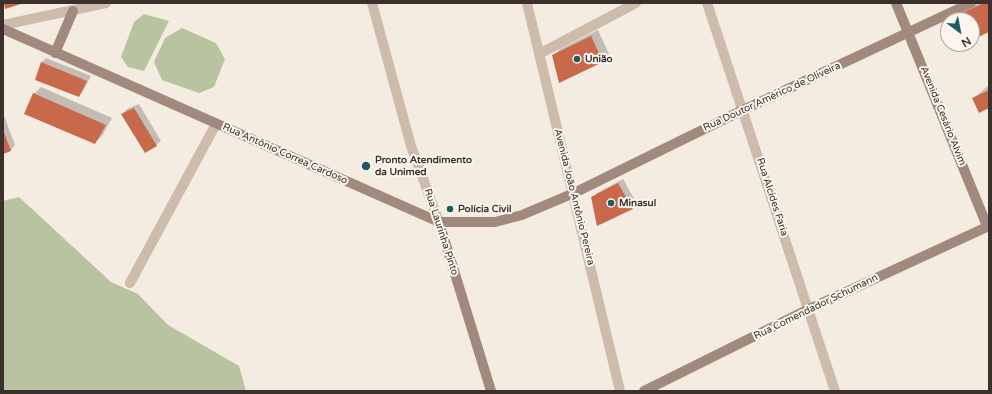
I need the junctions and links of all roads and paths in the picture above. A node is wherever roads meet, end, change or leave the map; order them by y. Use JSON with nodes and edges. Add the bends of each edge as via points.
{"nodes":[{"id":1,"x":106,"y":3,"type":"edge"},
{"id":2,"x":372,"y":3,"type":"edge"},
{"id":3,"x":527,"y":3,"type":"edge"},
{"id":4,"x":636,"y":3,"type":"edge"},
{"id":5,"x":707,"y":3,"type":"edge"},
{"id":6,"x":896,"y":3,"type":"edge"},
{"id":7,"x":970,"y":3,"type":"edge"},
{"id":8,"x":73,"y":11,"type":"junction"},
{"id":9,"x":3,"y":25,"type":"edge"},
{"id":10,"x":3,"y":29,"type":"edge"},
{"id":11,"x":910,"y":33,"type":"junction"},
{"id":12,"x":54,"y":53,"type":"junction"},
{"id":13,"x":539,"y":54,"type":"junction"},
{"id":14,"x":743,"y":110,"type":"junction"},
{"id":15,"x":216,"y":124,"type":"junction"},
{"id":16,"x":574,"y":193,"type":"junction"},
{"id":17,"x":439,"y":222,"type":"junction"},
{"id":18,"x":988,"y":227,"type":"edge"},
{"id":19,"x":130,"y":283,"type":"dead end"},
{"id":20,"x":809,"y":309,"type":"junction"},
{"id":21,"x":491,"y":391,"type":"edge"},
{"id":22,"x":620,"y":391,"type":"edge"},
{"id":23,"x":644,"y":391,"type":"edge"},
{"id":24,"x":835,"y":391,"type":"edge"}],
"edges":[{"from":1,"to":8,"type":"street"},
{"from":2,"to":17,"type":"street","name":"Rua Laurinha Pinto","via":[[411,146]]},
{"from":3,"to":13,"type":"street","name":"Avenida João Antônio Pereira"},
{"from":4,"to":13,"type":"street"},
{"from":5,"to":14,"type":"street","name":"Rua Alcides Faria"},
{"from":6,"to":11,"type":"main road","name":"Avenida Cesário Alvim"},
{"from":7,"to":11,"type":"main road","name":"Rua Doutor Américo de Oliveira"},
{"from":8,"to":9,"type":"street"},
{"from":8,"to":12,"type":"main road"},
{"from":10,"to":12,"type":"main road","name":"Rua Antônio Correa Cardoso"},
{"from":11,"to":14,"type":"main road","name":"Rua Doutor Américo de Oliveira"},
{"from":11,"to":18,"type":"main road","name":"Avenida Cesário Alvim"},
{"from":12,"to":15,"type":"main road","name":"Rua Antônio Correa Cardoso"},
{"from":13,"to":16,"type":"street","name":"Avenida João Antônio Pereira"},
{"from":14,"to":16,"type":"main road","name":"Rua Doutor Américo de Oliveira"},
{"from":14,"to":20,"type":"street","name":"Rua Alcides Faria"},
{"from":15,"to":17,"type":"main road","name":"Rua Antônio Correa Cardoso"},
{"from":15,"to":19,"type":"street"},
{"from":16,"to":17,"type":"main road","name":"Rua Antônio Correa Cardoso","via":[[522,215],[494,222]]},
{"from":16,"to":22,"type":"street","name":"Avenida João Antônio Pereira"},
{"from":17,"to":21,"type":"main road","name":"Rua Laurinha Pinto"},
{"from":18,"to":20,"type":"main road","name":"Rua Comendador Schumann"},
{"from":20,"to":23,"type":"main road","name":"Rua Comendador Schumann"},
{"from":20,"to":24,"type":"street","name":"Rua Alcides Faria"}]}
